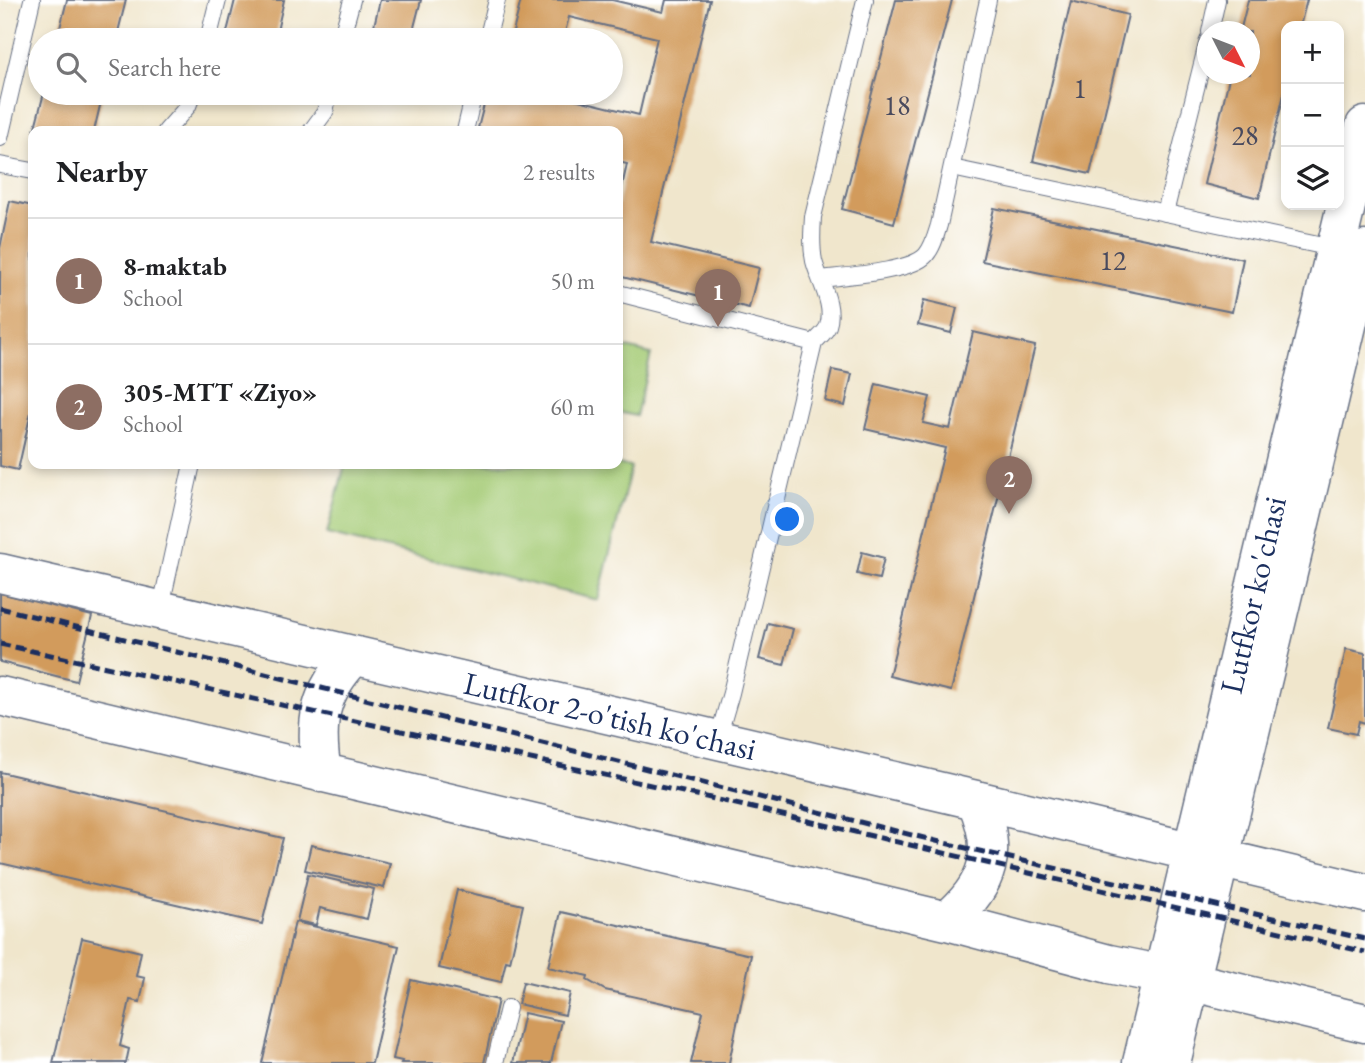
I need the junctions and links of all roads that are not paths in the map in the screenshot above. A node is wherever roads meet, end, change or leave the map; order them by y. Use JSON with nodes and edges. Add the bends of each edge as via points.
{"nodes":[{"id":1,"x":32,"y":0,"type":"edge"},
{"id":2,"x":218,"y":0,"type":"edge"},
{"id":3,"x":352,"y":0,"type":"edge"},
{"id":4,"x":497,"y":0,"type":"edge"},
{"id":5,"x":865,"y":0,"type":"edge"},
{"id":6,"x":988,"y":0,"type":"edge"},
{"id":7,"x":1217,"y":0,"type":"edge"},
{"id":8,"x":1212,"y":21,"type":"edge"},
{"id":9,"x":211,"y":28,"type":"edge"},
{"id":10,"x":344,"y":28,"type":"edge"},
{"id":11,"x":490,"y":28,"type":"edge"},
{"id":12,"x":1197,"y":84,"type":"edge"},
{"id":13,"x":188,"y":105,"type":"edge"},
{"id":14,"x":326,"y":105,"type":"edge"},
{"id":15,"x":471,"y":105,"type":"edge"},
{"id":16,"x":170,"y":126,"type":"edge"},
{"id":17,"x":315,"y":126,"type":"edge"},
{"id":18,"x":466,"y":126,"type":"edge"},
{"id":19,"x":1365,"y":126,"type":"edge"},
{"id":20,"x":0,"y":138,"type":"edge"},
{"id":21,"x":0,"y":165,"type":"edge"},
{"id":22,"x":952,"y":168,"type":"junction"},
{"id":23,"x":28,"y":170,"type":"edge"},
{"id":24,"x":1165,"y":213,"type":"junction"},
{"id":25,"x":1355,"y":251,"type":"edge"},
{"id":26,"x":820,"y":279,"type":"junction"},
{"id":27,"x":623,"y":294,"type":"edge"},
{"id":28,"x":814,"y":343,"type":"junction"},
{"id":29,"x":191,"y":469,"type":"edge"},
{"id":30,"x":0,"y":573,"type":"edge"},
{"id":31,"x":160,"y":611,"type":"junction"},
{"id":32,"x":354,"y":656,"type":"junction"},
{"id":33,"x":0,"y":696,"type":"edge"},
{"id":34,"x":717,"y":741,"type":"junction"},
{"id":35,"x":323,"y":773,"type":"junction"},
{"id":36,"x":976,"y":800,"type":"junction"},
{"id":37,"x":1206,"y":856,"type":"junction"},
{"id":38,"x":1365,"y":893,"type":"edge"},
{"id":39,"x":947,"y":920,"type":"junction"},
{"id":40,"x":1178,"y":978,"type":"junction"},
{"id":41,"x":508,"y":1008,"type":"dead end"},
{"id":42,"x":1365,"y":1023,"type":"edge"},
{"id":43,"x":495,"y":1063,"type":"edge"},
{"id":44,"x":1142,"y":1063,"type":"edge"},
{"id":45,"x":1171,"y":1063,"type":"edge"}],
"edges":[{"from":1,"to":20,"type":"lane"},
{"from":2,"to":9,"type":"lane"},
{"from":3,"to":10,"type":"lane"},
{"from":4,"to":11,"type":"lane"},
{"from":5,"to":26,"type":"lane","via":[[813,217],[814,259]]},
{"from":6,"to":22,"type":"lane"},
{"from":7,"to":8,"type":"lane"},
{"from":12,"to":24,"type":"lane"},
{"from":13,"to":16,"type":"lane"},
{"from":14,"to":17,"type":"lane"},
{"from":15,"to":18,"type":"lane"},
{"from":19,"to":25,"type":"main road","name":"Lutfkor ko'chasi"},
{"from":21,"to":23,"type":"lane"},
{"from":22,"to":24,"type":"lane"},
{"from":22,"to":26,"type":"lane","via":[[928,254],[906,267]]},
{"from":24,"to":25,"type":"lane"},
{"from":25,"to":37,"type":"main road","name":"Lutfkor ko'chasi"},
{"from":26,"to":28,"type":"lane","via":[[827,298],[828,327]]},
{"from":27,"to":28,"type":"lane"},
{"from":28,"to":34,"type":"lane"},
{"from":29,"to":31,"type":"lane"},
{"from":30,"to":31,"type":"main road","name":"Lutfkor 2-o'tish ko'chasi"},
{"from":31,"to":32,"type":"main road","name":"Lutfkor 2-o'tish ko'chasi"},
{"from":32,"to":34,"type":"main road","name":"Lutfkor 2-o'tish ko'chasi"},
{"from":32,"to":35,"type":"main road","via":[[331,683],[321,706],[318,732]]},
{"from":33,"to":35,"type":"main road"},
{"from":34,"to":36,"type":"main road","name":"Lutfkor 2-o'tish ko'chasi"},
{"from":35,"to":39,"type":"main road"},
{"from":36,"to":37,"type":"main road","name":"Lutfkor 2-o'tish ko'chasi"},
{"from":36,"to":39,"type":"main road","via":[[988,831],[987,869],[971,897]]},
{"from":37,"to":38,"type":"main road","name":"Lutfkor 2-o'tish ko'chasi"},
{"from":37,"to":40,"type":"main road","name":"Lutfkor ko'chasi"},
{"from":39,"to":40,"type":"main road"},
{"from":40,"to":42,"type":"main road"},
{"from":40,"to":44,"type":"main road","name":"Lutfkor ko'chasi"},
{"from":40,"to":45,"type":"main road","name":"Lutfkor ko'chasi"},
{"from":41,"to":43,"type":"lane"}]}
